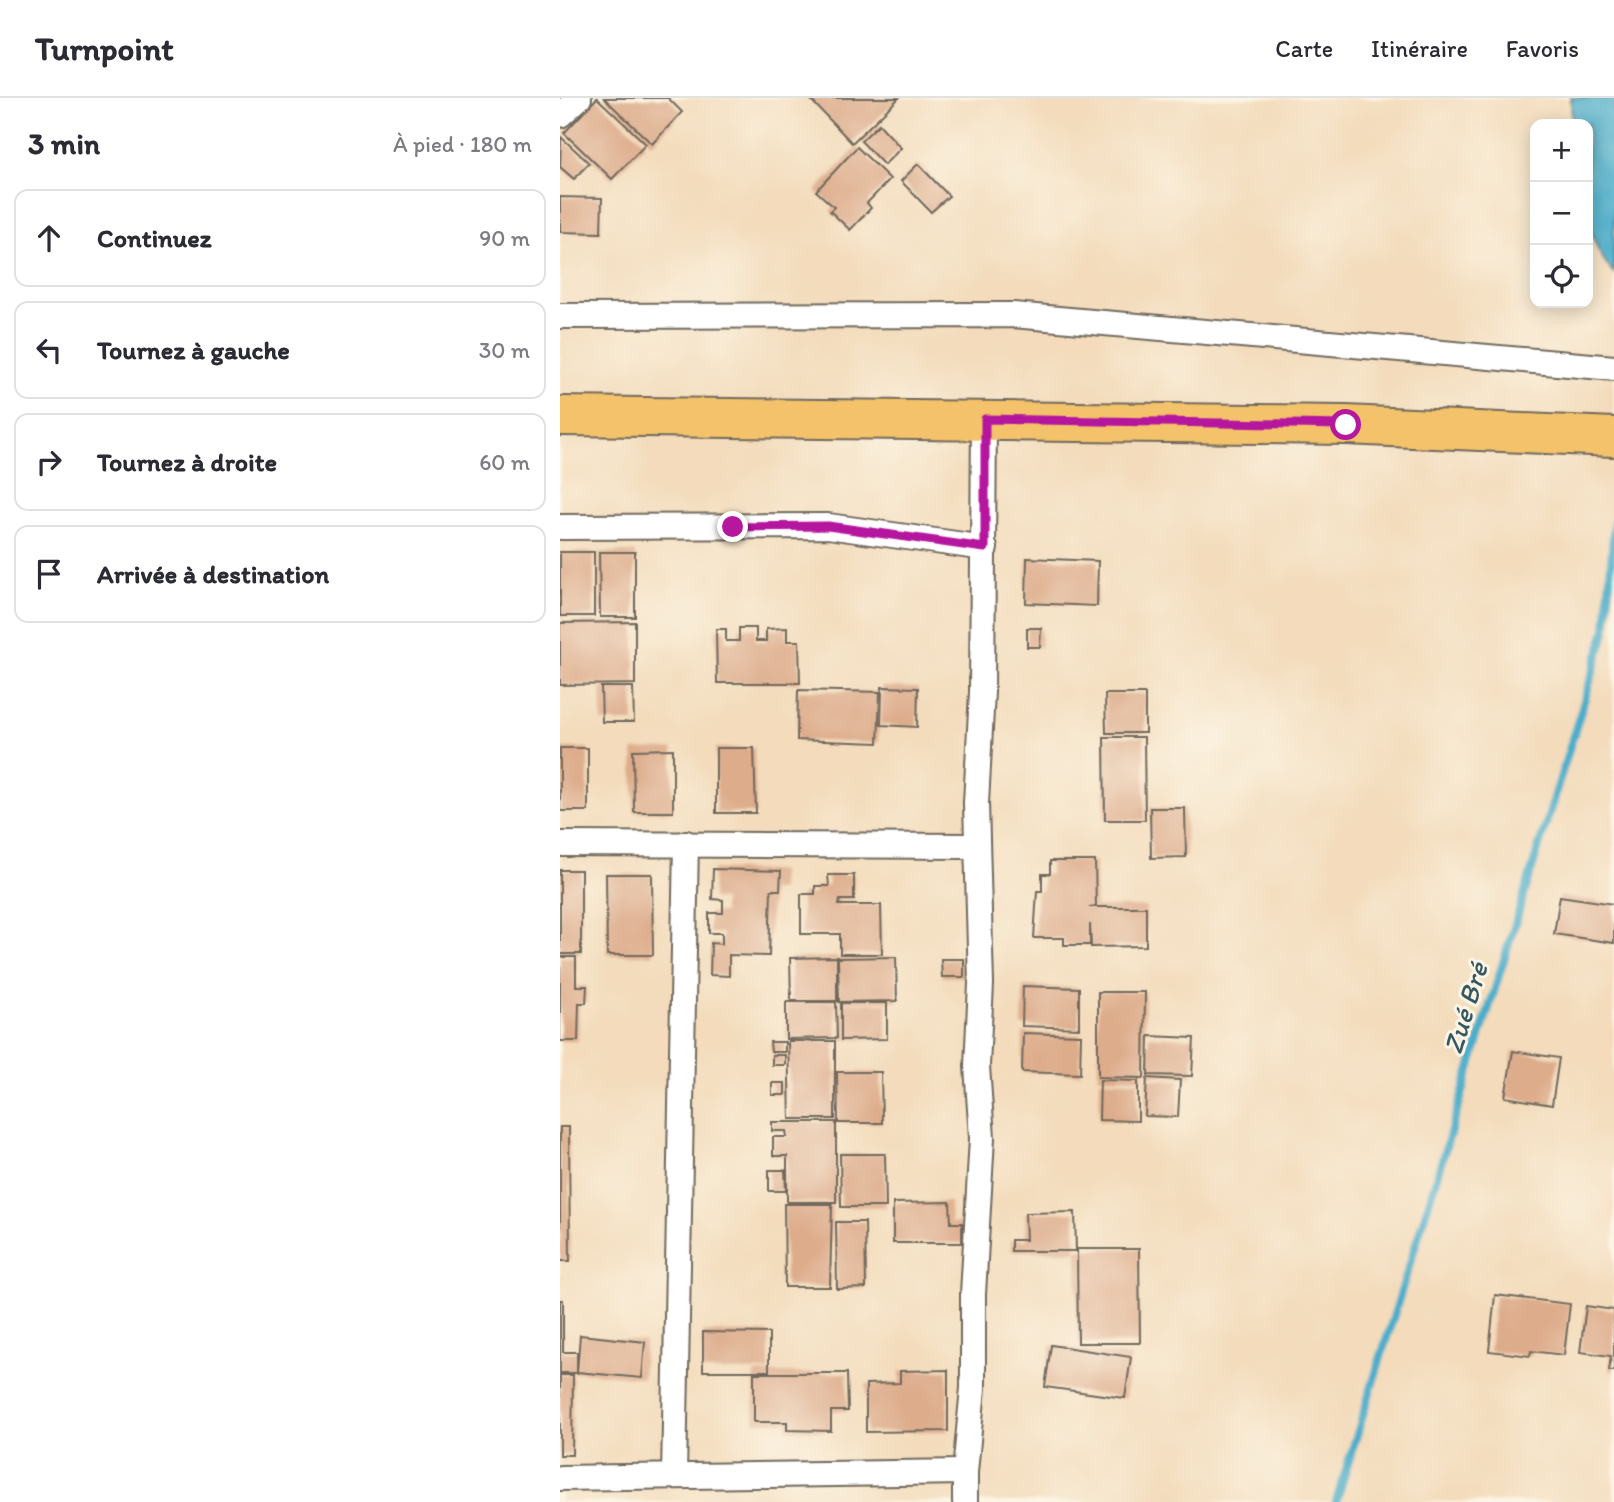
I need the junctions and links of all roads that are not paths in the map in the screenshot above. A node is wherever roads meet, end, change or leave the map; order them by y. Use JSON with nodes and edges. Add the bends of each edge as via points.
{"nodes":[{"id":1,"x":579,"y":98,"type":"edge"},
{"id":2,"x":560,"y":115,"type":"edge"},
{"id":3,"x":560,"y":316,"type":"edge"},
{"id":4,"x":1614,"y":368,"type":"edge"},
{"id":5,"x":560,"y":416,"type":"edge"},
{"id":6,"x":985,"y":419,"type":"junction"},
{"id":7,"x":1614,"y":437,"type":"edge"},
{"id":8,"x":560,"y":527,"type":"edge"},
{"id":9,"x":985,"y":548,"type":"junction"},
{"id":10,"x":686,"y":843,"type":"junction"},
{"id":11,"x":560,"y":844,"type":"edge"},
{"id":12,"x":976,"y":846,"type":"junction"},
{"id":13,"x":965,"y":1472,"type":"junction"},
{"id":14,"x":674,"y":1476,"type":"junction"},
{"id":15,"x":560,"y":1478,"type":"edge"},
{"id":16,"x":965,"y":1502,"type":"edge"}],
"edges":[{"from":1,"to":2,"type":"street"},
{"from":3,"to":4,"type":"street","via":[[1013,315]]},
{"from":5,"to":6,"type":"main road"},
{"from":6,"to":7,"type":"main road","via":[[1346,425]]},
{"from":6,"to":9,"type":"street"},
{"from":8,"to":9,"type":"street","via":[[828,526]]},
{"from":9,"to":12,"type":"street"},
{"from":10,"to":11,"type":"street"},
{"from":10,"to":12,"type":"street"},
{"from":10,"to":14,"type":"street"},
{"from":12,"to":13,"type":"street","via":[[981,984],[977,1066],[982,1138],[973,1388]]},
{"from":13,"to":14,"type":"street"},
{"from":13,"to":16,"type":"street"},
{"from":14,"to":15,"type":"street"}]}
